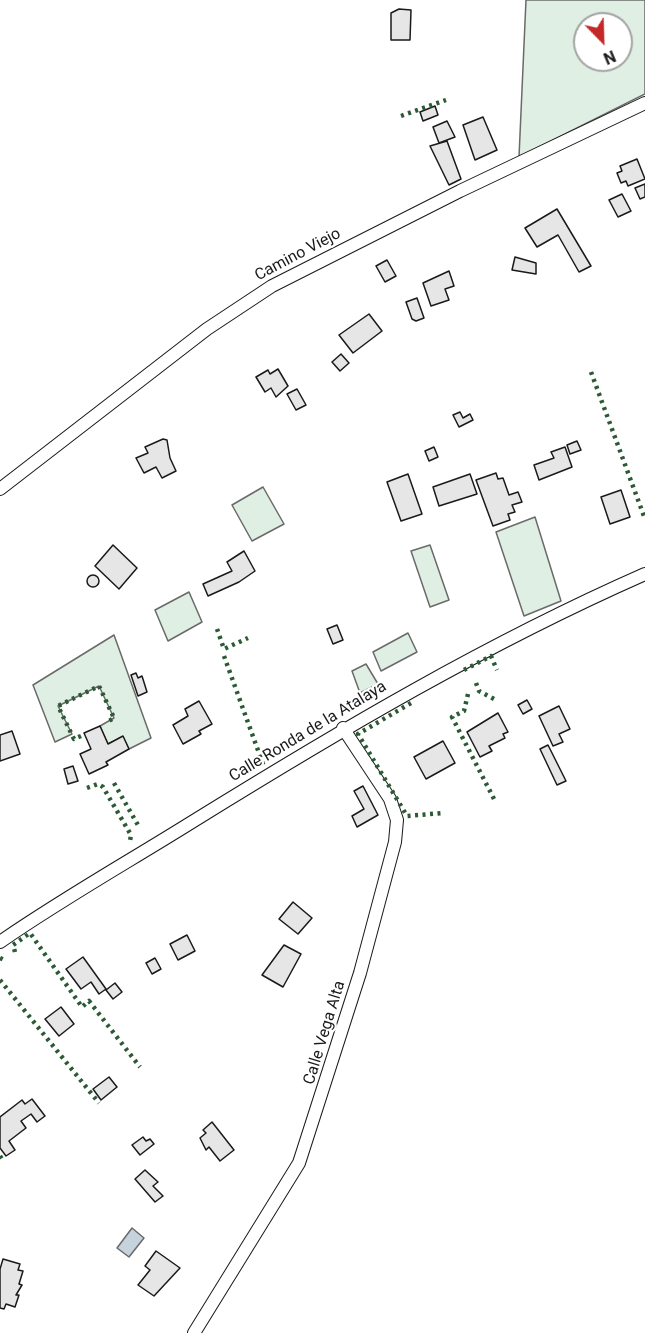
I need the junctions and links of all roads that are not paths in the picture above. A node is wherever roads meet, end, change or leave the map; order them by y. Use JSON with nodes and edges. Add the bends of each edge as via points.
{"nodes":[{"id":1,"x":645,"y":103,"type":"edge"},
{"id":2,"x":0,"y":489,"type":"edge"},
{"id":3,"x":645,"y":574,"type":"edge"},
{"id":4,"x":343,"y":728,"type":"junction"},
{"id":5,"x":0,"y":942,"type":"edge"},
{"id":6,"x":194,"y":1333,"type":"edge"}],
"edges":[{"from":1,"to":2,"type":"street","name":"Camino Viejo","via":[[272,286],[201,334]]},
{"from":3,"to":4,"type":"street","name":"Calle Ronda de la Atalaya","via":[[563,610]]},
{"from":4,"to":5,"type":"street","name":"Calle Ronda de la Atalaya"},
{"from":4,"to":6,"type":"street","name":"Calle Vega Alta","via":[[390,799],[396,820],[395,842],[360,973],[299,1163]]}]}
